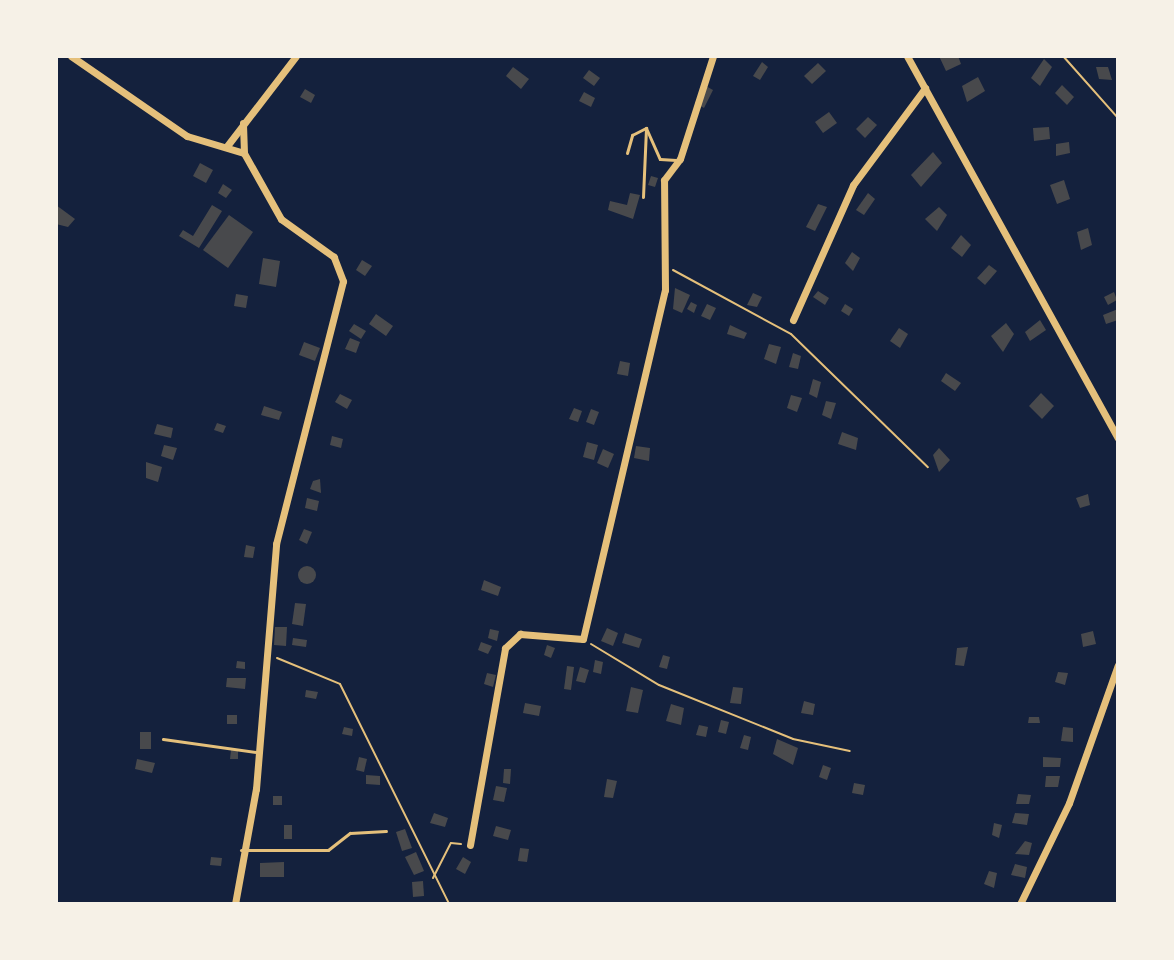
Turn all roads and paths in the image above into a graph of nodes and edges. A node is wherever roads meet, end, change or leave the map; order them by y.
1 (71, 56) edge
2 (296, 56) edge
3 (713, 56) edge
4 (907, 56) edge
5 (1063, 56) edge
6 (925, 88) junction
7 (1118, 118) edge
8 (243, 123) junction
9 (646, 128) junction
10 (227, 146) junction
11 (244, 153) junction
12 (627, 153) dead end
13 (680, 159) junction
14 (643, 197) dead end
15 (669, 267) junction
16 (793, 320) dead end
17 (322, 335) dead end
18 (332, 337) junction
19 (1118, 438) edge
20 (928, 467) dead end
21 (583, 639) junction
22 (267, 657) junction
23 (1118, 665) edge
24 (163, 739) dead end
25 (850, 751) dead end
26 (260, 754) junction
27 (386, 831) dead end
28 (470, 845) joint
29 (241, 850) junction
30 (433, 878) junction
31 (235, 904) edge
32 (449, 904) edge
33 (1020, 904) edge

1 - 10 street
2 - 8 street
3 - 13 street
4 - 6 street
5 - 7 path
6 - 16 street
6 - 19 street
8 - 10 street
8 - 11 street
9 - 12 lane
9 - 13 lane
9 - 14 lane
10 - 11 street
11 - 18 street
13 - 15 street
15 - 20 path
15 - 21 street
17 - 18 lane
18 - 22 street
21 - 25 path
21 - 28 street
22 - 26 street
22 - 30 path
23 - 33 street
24 - 26 lane
26 - 29 street
27 - 29 lane
28 - 30 path
29 - 31 street
30 - 32 path

